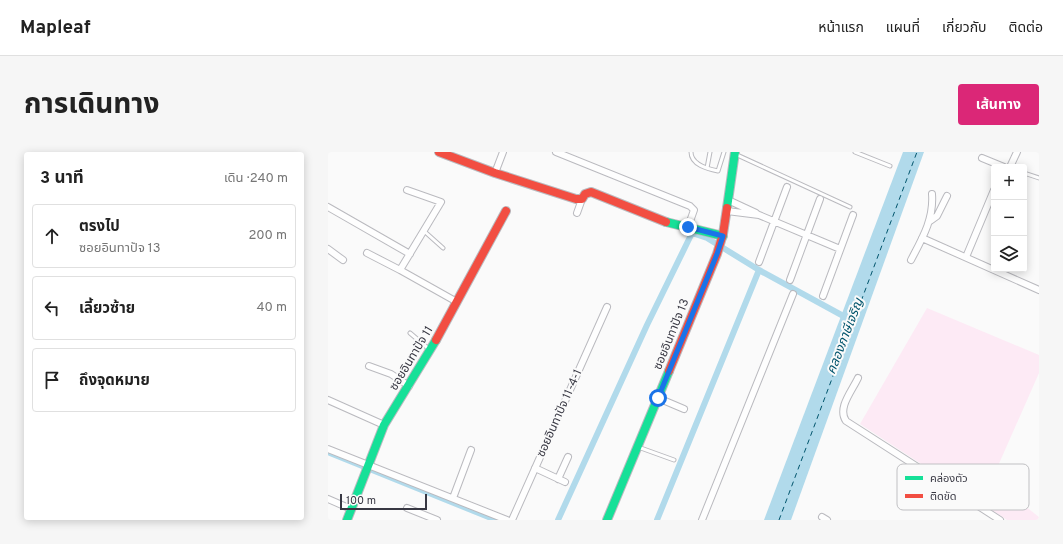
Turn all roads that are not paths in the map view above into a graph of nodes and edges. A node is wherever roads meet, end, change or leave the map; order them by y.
1 (439, 152) edge
2 (503, 152) edge
3 (556, 152) edge
4 (691, 152) edge
5 (710, 152) edge
6 (724, 152) edge
7 (855, 152) edge
8 (1017, 152) edge
9 (735, 153) edge
10 (982, 158) dead end
11 (997, 164) edge
12 (1011, 164) edge
13 (890, 166) dead end
14 (707, 168) junction
15 (495, 173) junction
16 (1027, 174) edge
17 (1039, 178) edge
18 (787, 187) dead end
19 (407, 190) dead end
20 (932, 194) dead end
21 (947, 196) dead end
22 (991, 197) edge
23 (582, 199) junction
24 (728, 200) junction
25 (820, 200) dead end
26 (328, 207) edge
27 (850, 207) dead end
28 (506, 211) dead end
29 (727, 211) junction
30 (577, 213) dead end
31 (759, 215) junction
32 (853, 215) dead end
33 (774, 221) junction
34 (930, 221) junction
35 (688, 227) junction
36 (424, 232) junction
37 (807, 235) junction
38 (922, 238) junction
39 (721, 242) junction
40 (443, 248) dead end
41 (328, 249) edge
42 (840, 250) junction
43 (367, 253) dead end
44 (410, 254) junction
45 (966, 257) junction
46 (343, 260) dead end
47 (911, 260) dead end
48 (759, 262) dead end
49 (400, 270) junction
50 (790, 280) dead end
51 (1039, 290) edge
52 (793, 294) dead end
53 (823, 296) dead end
54 (457, 302) junction
55 (606, 307) dead end
56 (410, 333) dead end
57 (430, 351) junction
58 (369, 366) dead end
59 (858, 378) dead end
60 (409, 386) junction
61 (658, 398) junction
62 (328, 400) edge
63 (684, 409) dead end
64 (384, 425) junction
65 (638, 447) junction
66 (328, 448) edge
67 (471, 450) dead end
68 (568, 457) dead end
69 (674, 460) dead end
70 (913, 464) edge
71 (368, 466) junction
72 (535, 468) junction
73 (558, 479) junction
74 (565, 482) dead end
75 (453, 498) junction
76 (328, 499) edge
77 (407, 508) dead end
78 (351, 509) junction
79 (984, 510) edge
80 (346, 520) edge
81 (437, 520) edge
82 (507, 520) edge
83 (512, 520) edge
84 (608, 520) edge
85 (702, 520) edge
86 (1000, 520) edge

1 - 15 street
2 - 15 street
3 - 35 street
4 - 14 lane
5 - 14 lane
6 - 14 lane
7 - 13 lane
8 - 12 street
9 - 24 street, ซอยอินทาปัจ 13
9 - 27 lane
10 - 11 street
15 - 23 street
16 - 17 lane
18 - 33 street
19 - 36 street
20 - 34 street
21 - 34 street
22 - 45 street
23 - 30 street
23 - 35 street
24 - 29 street, ซอยอินทาปัจ 13
24 - 31 street
25 - 37 street
26 - 44 street
28 - 54 street, ซอยอินทาปัจ 11
29 - 31 street
29 - 39 street, ซอยอินทาปัจ 13
31 - 33 street
32 - 42 street
33 - 37 street
33 - 48 street
34 - 38 street
35 - 39 street
36 - 40 lane
36 - 44 street
37 - 42 street
37 - 50 street
38 - 45 street
38 - 47 street
39 - 61 street, ซอยอินทาปัจ 13
41 - 46 street
42 - 53 street
43 - 49 street
44 - 49 street
45 - 51 street
49 - 54 street
52 - 85 street
54 - 57 street, ซอยอินทาปัจ 11
55 - 72 street, ซอยอินทาปัจ 11-4-1
56 - 57 lane
57 - 60 street, ซอยอินทาปัจ 11
58 - 60 street
59 - 70 street
60 - 64 street, ซอยอินทาปัจ 11
61 - 63 street
61 - 65 street, ซอยอินทาปัจ 13
62 - 64 street
64 - 71 street, ซอยอินทาปัจ 11
65 - 69 lane
65 - 84 street, ซอยอินทาปัจ 13
66 - 71 street
67 - 75 street
68 - 73 street
71 - 75 street
71 - 78 street, ซอยอินทาปัจ 11
72 - 73 street
72 - 83 street, ซอยอินทาปัจ 11-4-1
73 - 74 street
75 - 82 street
76 - 78 street
77 - 81 street
78 - 80 street, ซอยอินทาปัจ 11
79 - 86 street

